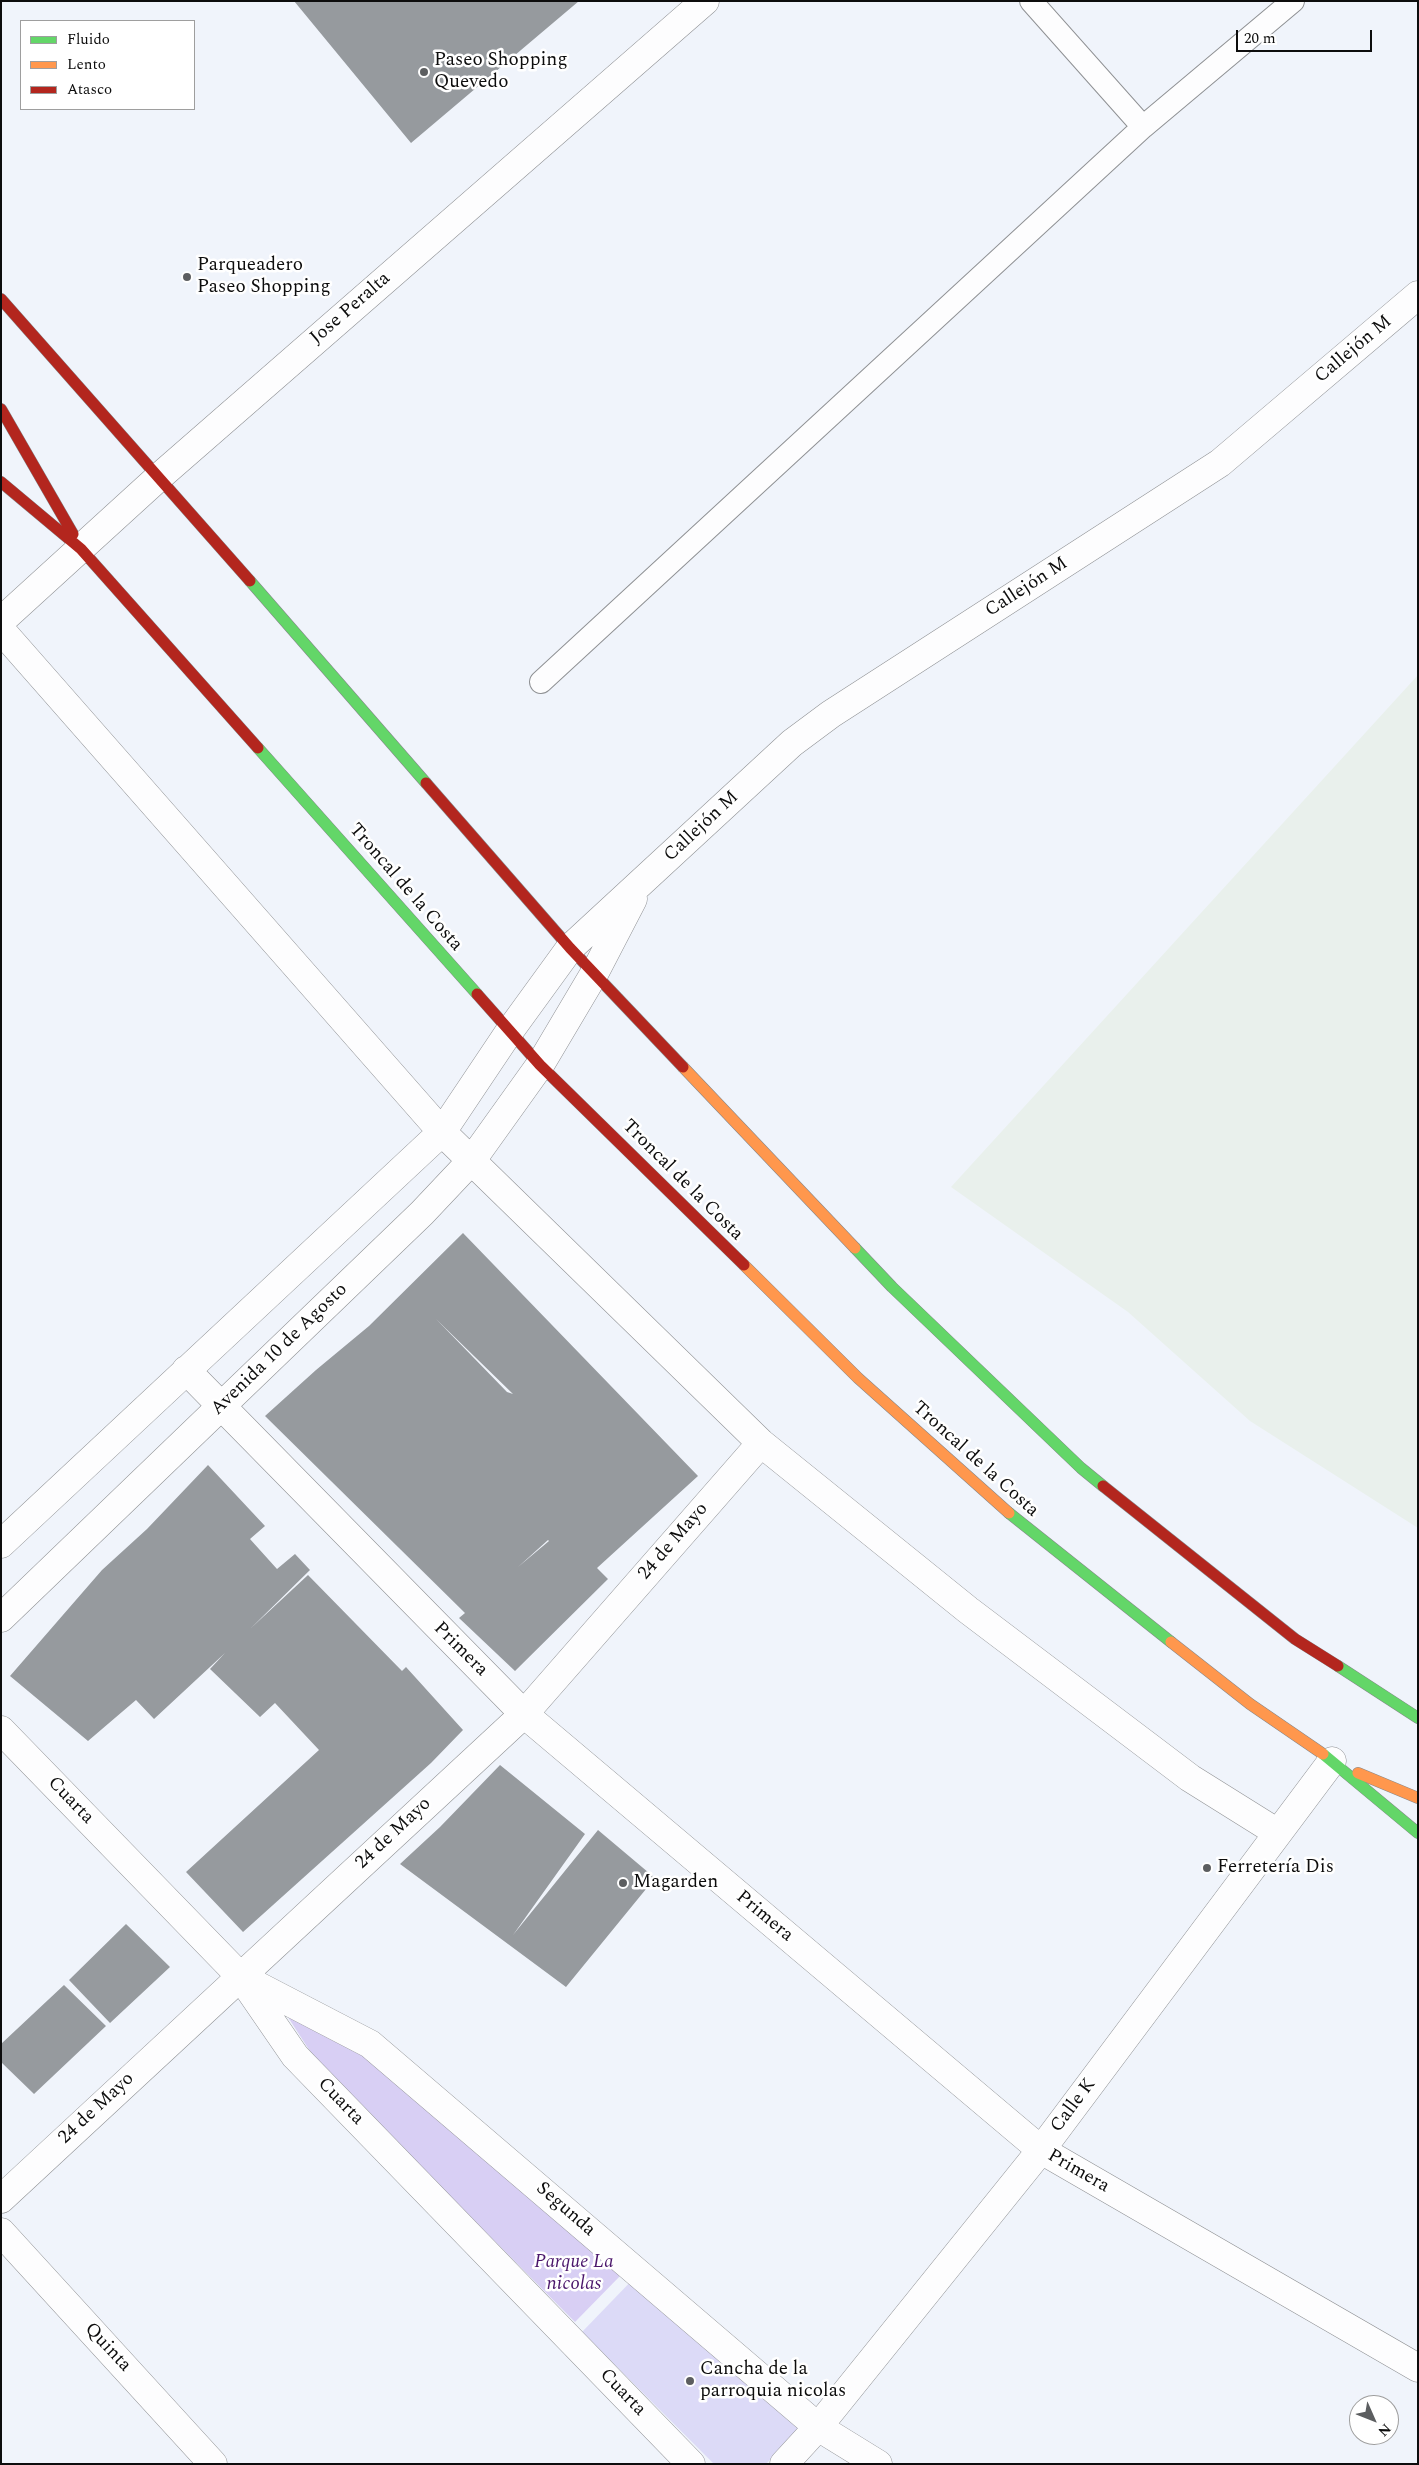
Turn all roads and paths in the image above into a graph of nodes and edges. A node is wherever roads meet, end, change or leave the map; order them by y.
1 (705, 1) edge
2 (1031, 1) edge
3 (1293, 1) edge
4 (1143, 128) junction
5 (1418, 295) edge
6 (1, 299) edge
7 (1, 409) edge
8 (159, 477) junction
9 (1, 482) edge
10 (81, 549) junction
11 (1, 621) edge
12 (1, 630) edge
13 (541, 682) dead end
14 (640, 884) junction
15 (570, 948) junction
16 (594, 974) junction
17 (509, 1032) junction
18 (540, 1065) junction
19 (442, 1132) junction
20 (472, 1160) junction
21 (186, 1370) junction
22 (221, 1406) junction
23 (761, 1443) junction
24 (1, 1544) edge
25 (1, 1618) edge
26 (524, 1714) junction
27 (1418, 1718) edge
28 (1, 1730) edge
29 (1332, 1761) junction
30 (1418, 1798) edge
31 (1278, 1833) junction
32 (1418, 1833) edge
33 (240, 1976) junction
34 (1040, 2150) junction
35 (1, 2200) edge
36 (1, 2232) edge
37 (1418, 2368) edge
38 (818, 2427) junction
39 (213, 2464) edge
40 (691, 2464) edge
41 (784, 2464) edge
42 (878, 2464) edge

1 - 8 street, Jose Peralta
2 - 4 lane
3 - 4 lane
4 - 13 lane
5 - 14 street, Callejón M
6 - 8 main road
7 - 10 main road, Troncal de la Costa
8 - 10 street, Jose Peralta
8 - 15 main road
9 - 10 main road, Troncal de la Costa
10 - 11 street, Jose Peralta
10 - 17 main road, Troncal de la Costa
12 - 19 street
14 - 15 street, Callejón M
14 - 16 street, Callejón M
15 - 16 main road
15 - 17 street, Callejón M
16 - 18 street, Callejón M
16 - 27 main road
17 - 18 main road, Troncal de la Costa
17 - 19 street
18 - 20 street, Avenida 10 de Agosto
18 - 29 main road, Troncal de la Costa
19 - 20 street
19 - 21 street
20 - 22 street, Avenida 10 de Agosto
20 - 23 street
21 - 22 street, Primera
21 - 24 street
22 - 25 street, Avenida 10 de Agosto
22 - 26 street, Primera
23 - 26 street, 24 de Mayo
23 - 31 street
26 - 33 street, 24 de Mayo
26 - 34 street, Primera
28 - 33 street, Cuarta
29 - 30 main road, Troncal de la Costa
29 - 31 street, Calle K
29 - 32 main road, Troncal de la Costa
31 - 34 street, Calle K
33 - 35 street, 24 de Mayo
33 - 38 street, Segunda
33 - 40 street, Cuarta
34 - 37 street, Primera
34 - 38 street, Calle K
36 - 39 street, Quinta
38 - 41 street, Calle K
38 - 42 street, Segunda

